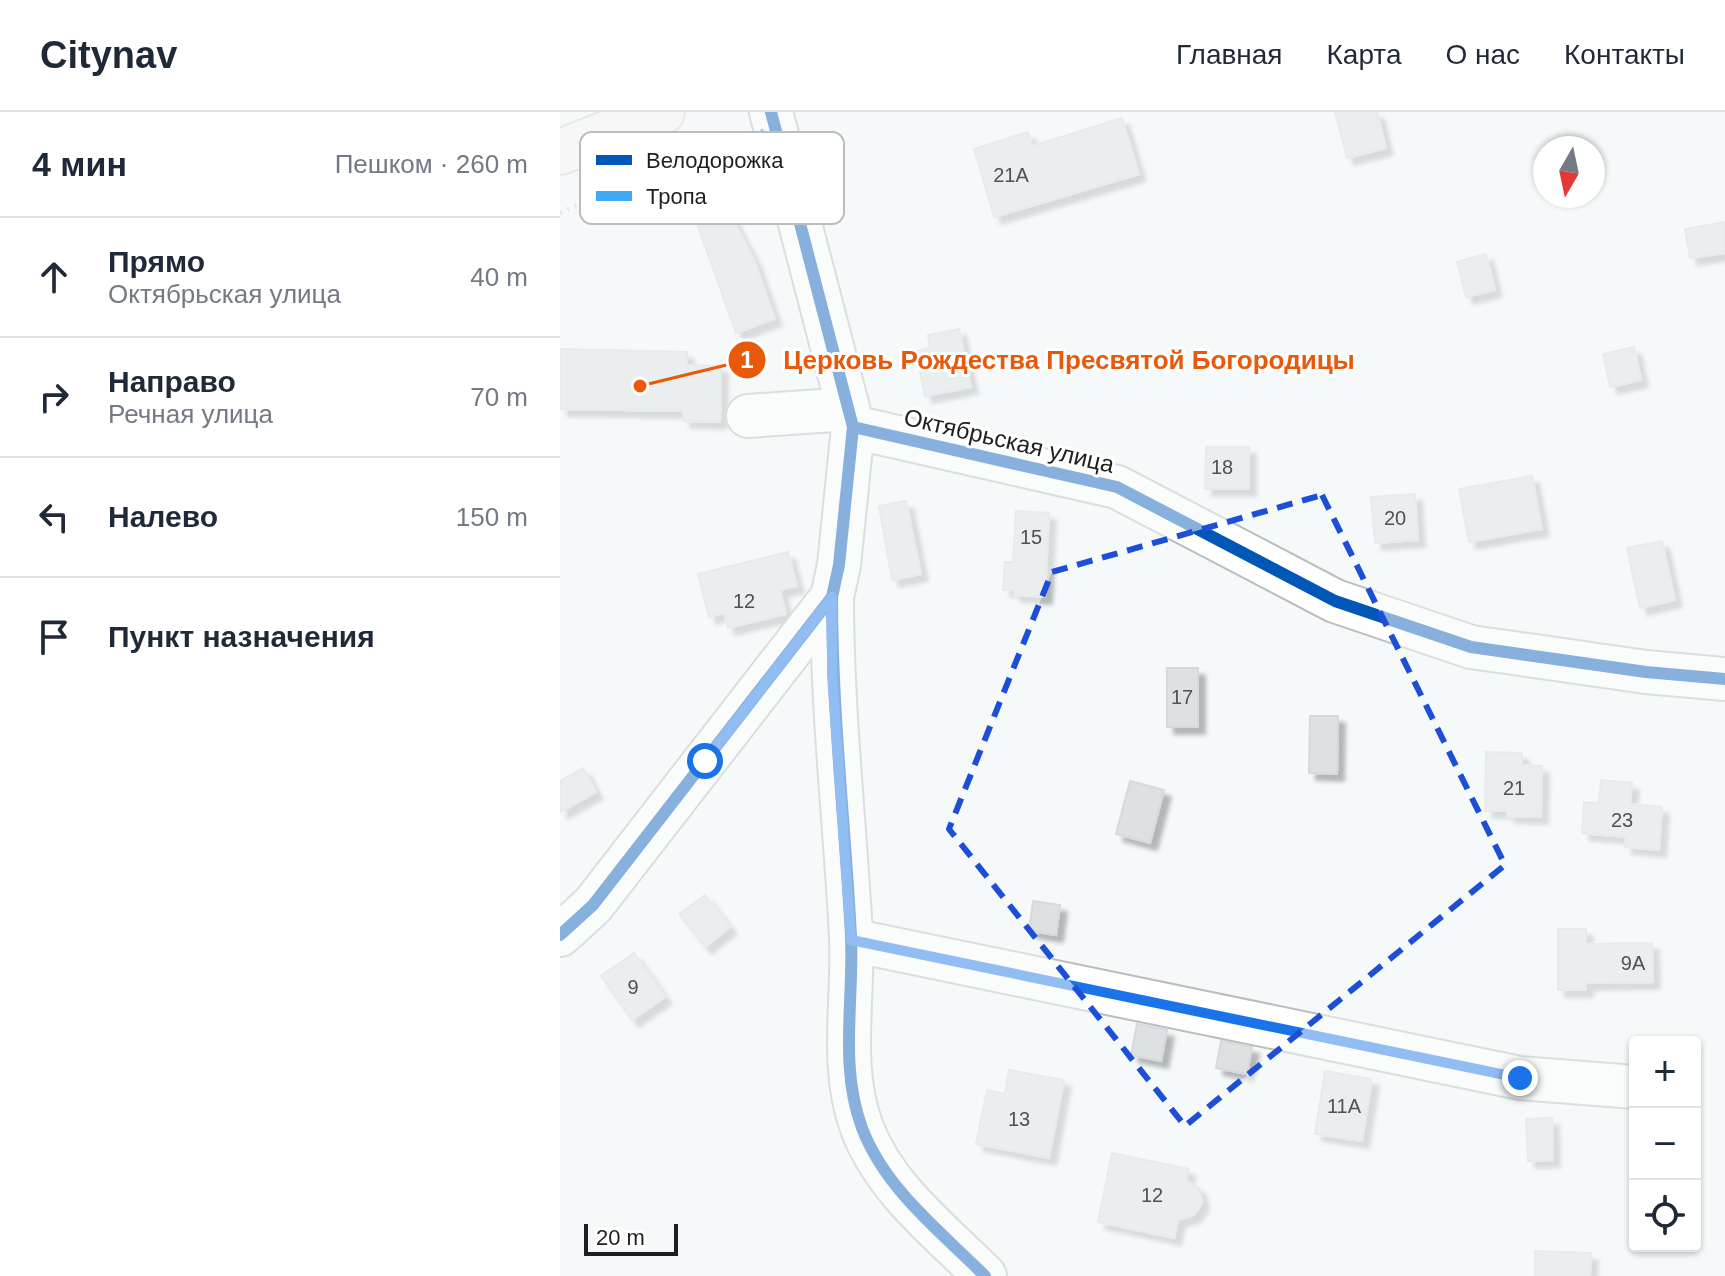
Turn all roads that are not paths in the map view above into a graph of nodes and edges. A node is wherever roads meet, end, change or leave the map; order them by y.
1 (662, 112) edge
2 (771, 112) edge
3 (604, 132) edge
4 (776, 132) edge
5 (800, 224) edge
6 (748, 416) dead end
7 (851, 418) junction
8 (832, 597) junction
9 (1725, 679) edge
10 (560, 935) edge
11 (851, 940) junction
12 (1629, 1087) edge
13 (985, 1276) edge

1 - 3 main road
2 - 4 street
5 - 7 street
6 - 7 street, Октябрьская улица
7 - 8 street
7 - 9 street, Октябрьская улица
8 - 10 street
8 - 11 street
11 - 12 street
11 - 13 street

